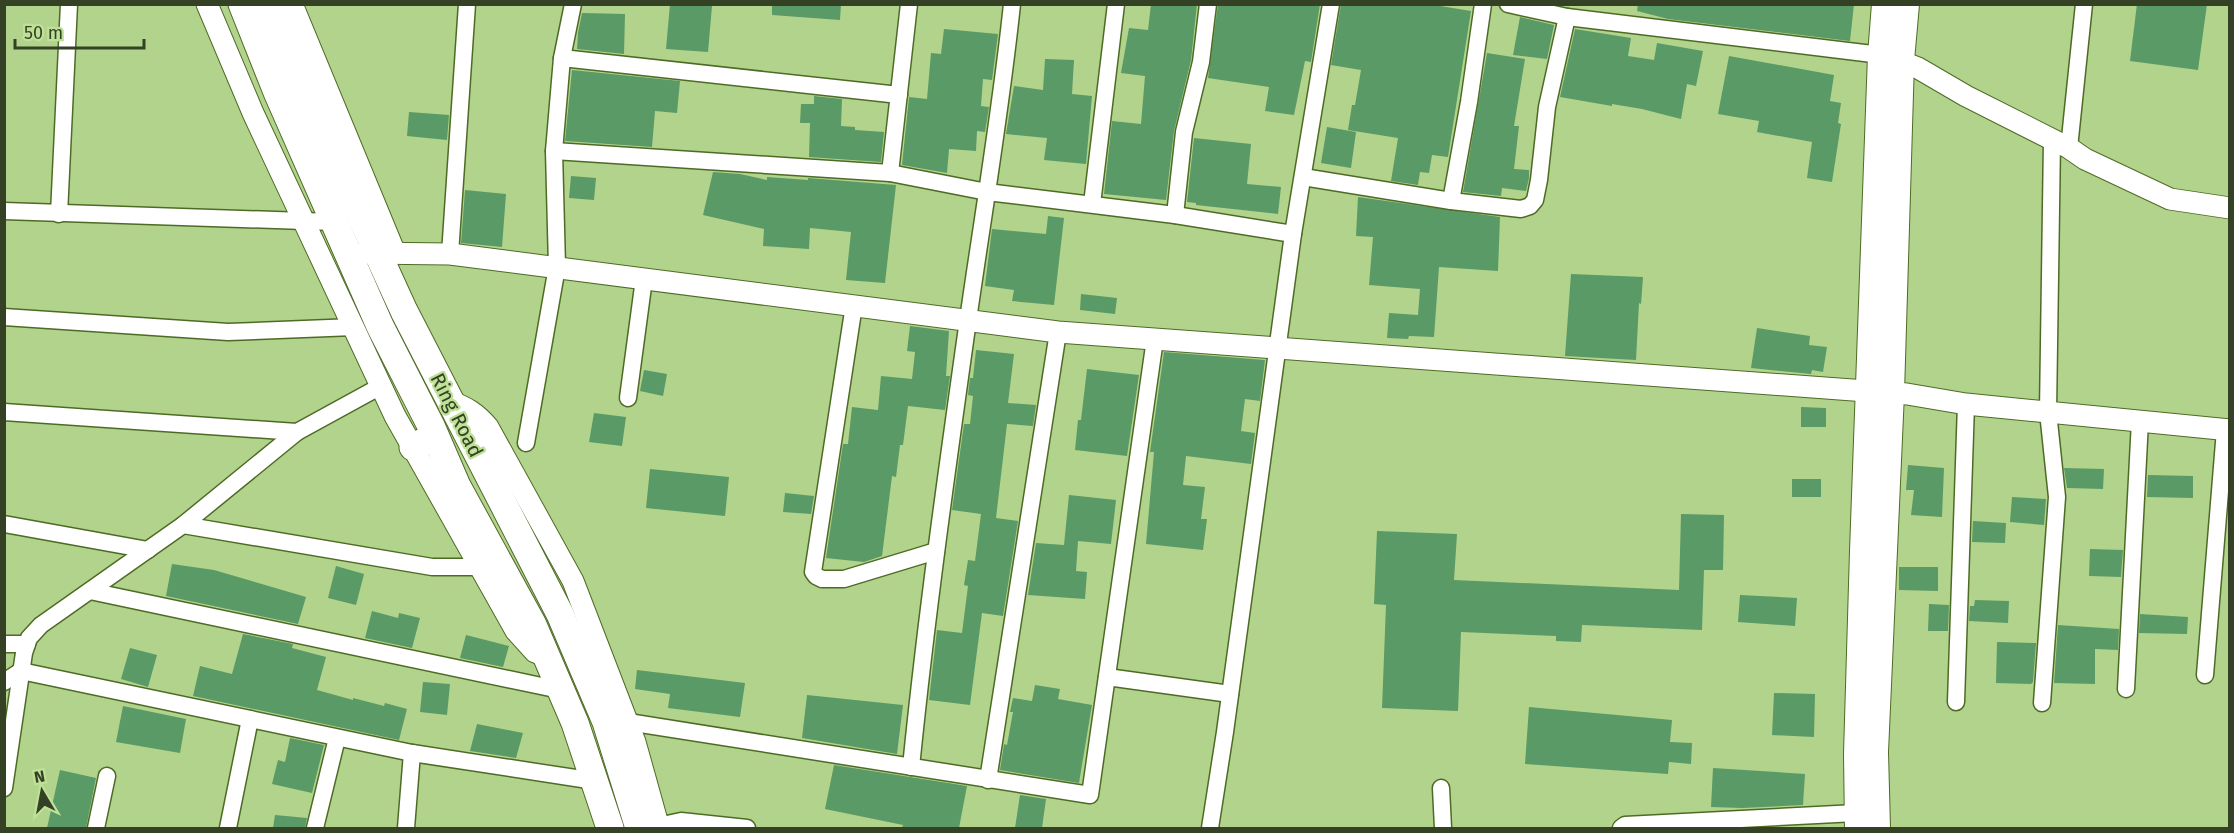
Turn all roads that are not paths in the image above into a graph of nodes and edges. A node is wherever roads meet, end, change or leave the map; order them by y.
1 (69, 4) edge
2 (207, 4) edge
3 (242, 4) edge
4 (267, 4) edge
5 (292, 4) edge
6 (467, 4) edge
7 (573, 4) edge
8 (909, 4) edge
9 (1012, 4) edge
10 (1116, 4) edge
11 (1208, 4) edge
12 (1330, 4) edge
13 (1483, 4) edge
14 (1508, 4) edge
15 (1885, 4) edge
16 (1906, 4) edge
17 (2084, 4) edge
18 (1559, 12) edge
19 (1891, 57) junction
20 (562, 58) junction
21 (310, 75) junction
22 (899, 95) junction
23 (2061, 144) junction
24 (554, 151) junction
25 (890, 173) junction
26 (1303, 177) junction
27 (987, 192) junction
28 (1450, 201) junction
29 (1092, 204) junction
30 (2229, 208) edge
31 (4, 211) edge
32 (59, 213) junction
33 (1175, 215) junction
34 (304, 220) junction
35 (333, 222) junction
36 (1293, 234) junction
37 (348, 253) junction
38 (387, 253) junction
39 (450, 254) junction
40 (556, 267) junction
41 (644, 279) junction
42 (854, 305) junction
43 (4, 317) edge
44 (968, 320) junction
45 (354, 327) junction
46 (1058, 332) junction
47 (1155, 339) junction
48 (1277, 348) junction
49 (381, 386) junction
50 (1880, 392) junction
51 (628, 398) dead end
52 (450, 401) junction
53 (1966, 404) junction
54 (4, 412) edge
55 (2048, 412) junction
56 (2140, 421) junction
57 (2227, 430) edge
58 (297, 432) junction
59 (424, 442) junction
60 (526, 443) dead end
61 (4, 524) edge
62 (183, 525) junction
63 (148, 550) junction
64 (936, 551) junction
65 (480, 567) junction
66 (90, 591) junction
67 (4, 644) edge
68 (27, 644) junction
69 (546, 656) junction
70 (21, 672) junction
71 (2205, 675) dead end
72 (1107, 676) junction
73 (4, 682) edge
74 (2126, 689) dead end
75 (560, 690) junction
76 (1230, 694) junction
77 (1956, 702) dead end
78 (2042, 703) dead end
79 (250, 719) junction
80 (628, 722) junction
81 (337, 738) junction
82 (412, 753) junction
83 (911, 767) junction
84 (107, 776) dead end
85 (988, 780) junction
86 (595, 781) junction
87 (4, 788) edge
88 (1441, 788) dead end
89 (1857, 821) edge
90 (96, 828) edge
91 (228, 828) edge
92 (315, 828) edge
93 (406, 828) edge
94 (610, 828) edge
95 (652, 828) edge
96 (747, 828) edge
97 (1210, 828) edge
98 (1443, 828) edge
99 (1621, 828) edge
100 (1877, 828) edge

1 - 32 street
2 - 34 street
3 - 35 highway, Ring Road
4 - 21 highway, Ring Road
5 - 21 street
6 - 39 street
7 - 20 street
8 - 22 street
9 - 27 street
10 - 29 street
11 - 33 street
12 - 26 street
13 - 28 street
14 - 18 street
15 - 19 main road
16 - 19 main road
17 - 23 street
18 - 19 street
18 - 28 street
19 - 23 street
19 - 50 main road
20 - 22 street
20 - 24 street
21 - 38 highway, Ring Road
22 - 25 street
23 - 30 street
23 - 55 street
24 - 25 street
24 - 40 street
25 - 27 street
26 - 28 street
26 - 36 street
27 - 29 street
27 - 44 street
29 - 33 street
31 - 32 street
32 - 34 street
33 - 36 street
34 - 35 street
34 - 45 street
35 - 37 highway, Ring Road
36 - 48 street
37 - 38 street
37 - 59 highway, Ring Road
38 - 39 street
38 - 52 highway, Ring Road
39 - 40 street
40 - 41 street
40 - 60 street
41 - 42 street
41 - 51 street
42 - 44 street
42 - 64 street
43 - 45 street
44 - 46 street
44 - 64 street
45 - 49 street
46 - 47 street
46 - 85 street
47 - 48 street
47 - 72 street
48 - 50 street
48 - 76 street
49 - 58 street
49 - 59 street
50 - 53 street
50 - 89 main road
50 - 100 main road
52 - 80 street
52 - 95 highway, Ring Road
53 - 55 street
53 - 77 street
54 - 58 street
55 - 56 street
55 - 78 street
56 - 57 street
56 - 74 street
57 - 71 street
58 - 62 street
59 - 65 street
59 - 69 highway, Ring Road
61 - 63 street
62 - 63 street
62 - 65 street
63 - 66 street
64 - 83 street
65 - 69 street
66 - 68 street
66 - 75 street
67 - 68 street
68 - 70 street
69 - 75 highway, Ring Road
70 - 73 street
70 - 79 street
70 - 87 street
72 - 76 street
72 - 85 street
75 - 86 highway, Ring Road
76 - 97 street
79 - 81 street
79 - 91 street
80 - 83 street
80 - 95 street
81 - 82 street
81 - 92 street
82 - 86 street
82 - 93 street
83 - 85 street
84 - 90 street
86 - 94 highway, Ring Road
88 - 98 street
89 - 99 street
95 - 96 street

